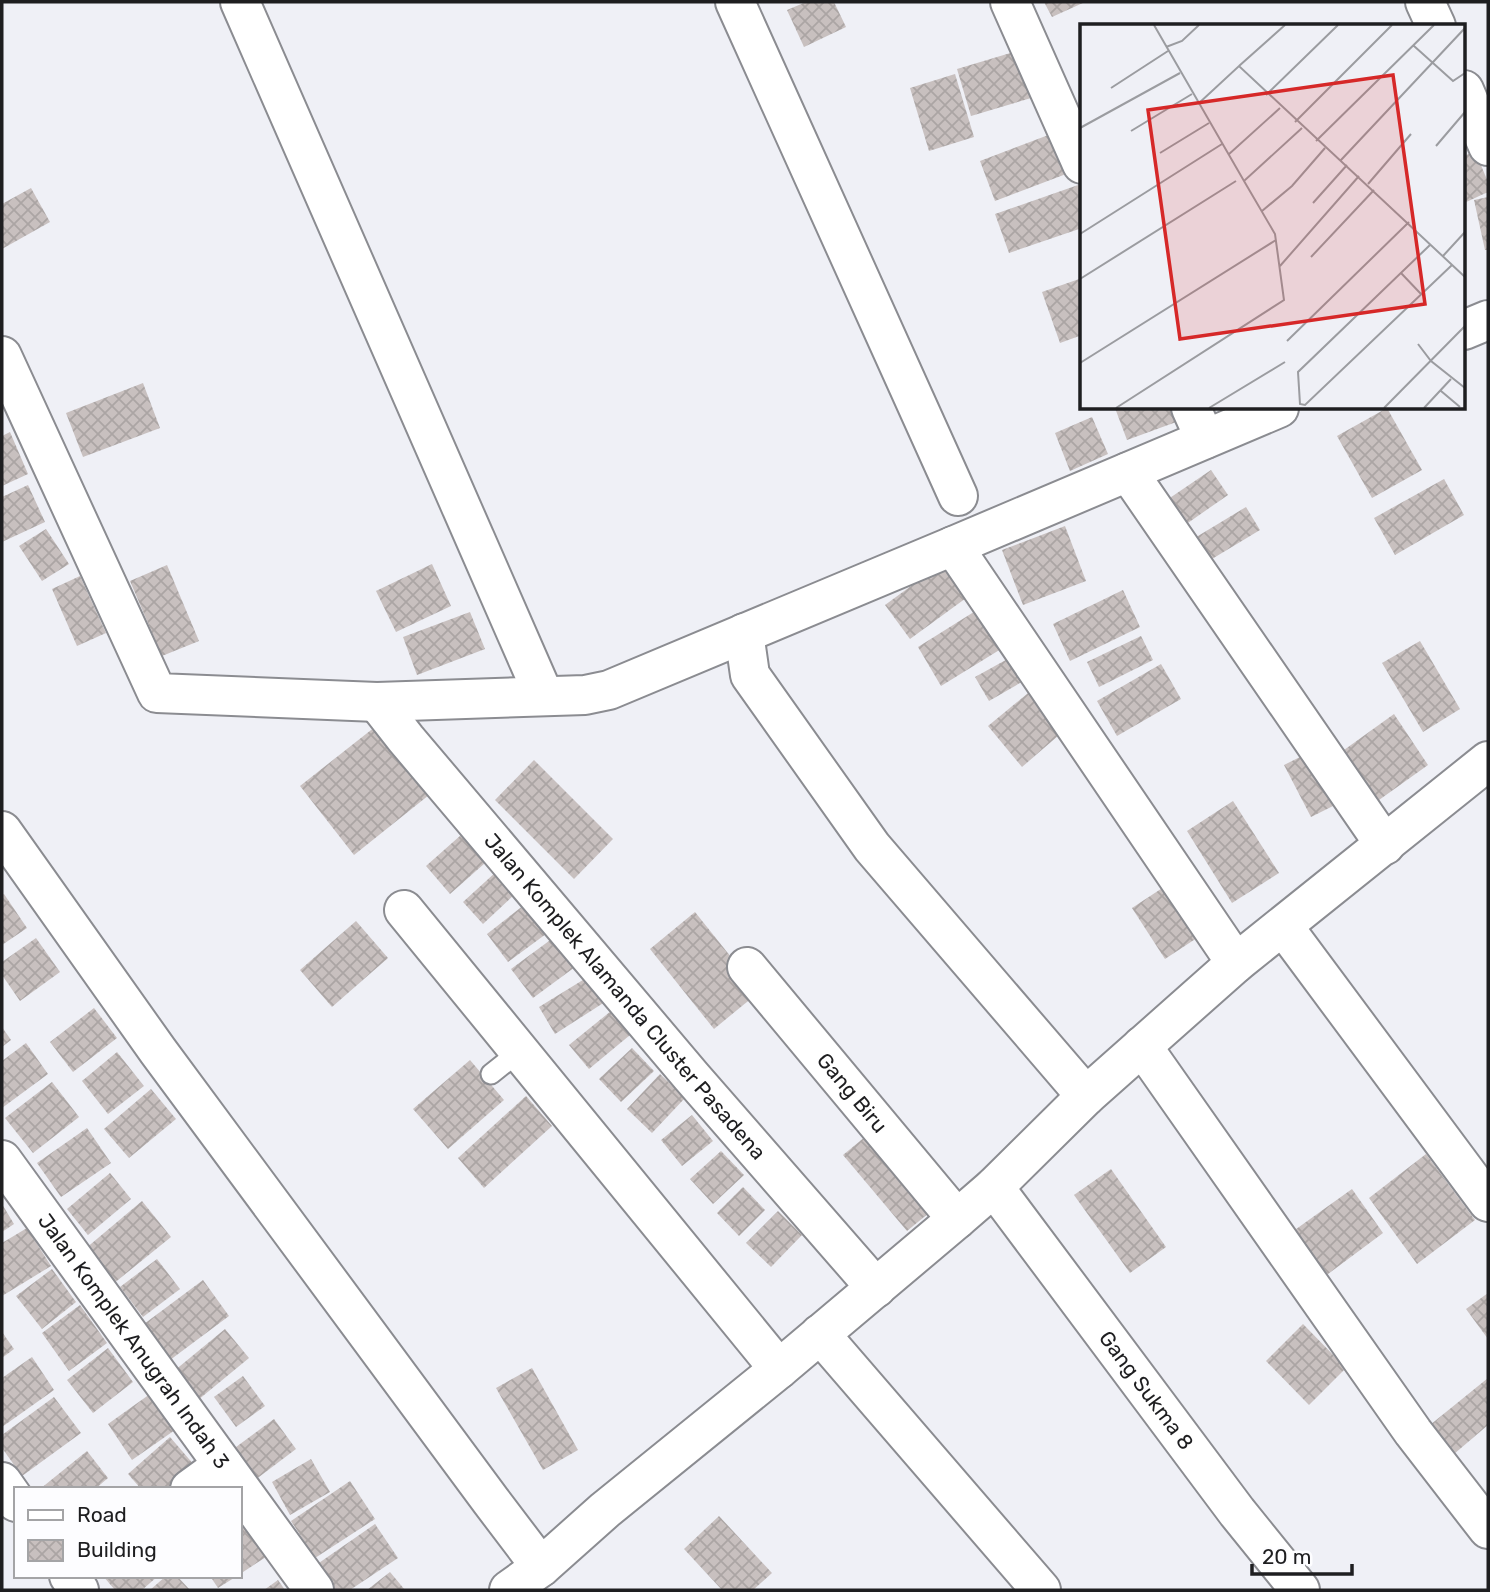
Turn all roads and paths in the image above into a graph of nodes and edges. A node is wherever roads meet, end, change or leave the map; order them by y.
1 (240, 2) edge
2 (735, 2) edge
3 (1010, 2) edge
4 (1425, 2) edge
5 (1435, 24) edge
6 (1466, 95) edge
7 (1488, 146) edge
8 (1080, 160) edge
9 (2, 356) edge
10 (1268, 410) edge
11 (1198, 423) edge
12 (1128, 472) junction
13 (958, 496) dead end
14 (953, 546) junction
15 (744, 634) junction
16 (544, 696) junction
17 (377, 702) junction
18 (1486, 767) edge
19 (2, 831) edge
20 (1385, 845) junction
21 (404, 910) dead end
22 (1283, 926) junction
23 (1236, 963) junction
24 (747, 967) dead end
25 (1142, 1046) junction
26 (1086, 1096) junction
27 (2, 1160) edge
28 (994, 1187) junction
29 (1488, 1202) edge
30 (957, 1219) junction
31 (876, 1288) junction
32 (820, 1334) junction
33 (779, 1368) junction
34 (223, 1465) junction
35 (2, 1482) edge
36 (193, 1487) edge
37 (239, 1487) edge
38 (242, 1491) edge
39 (14, 1499) edge
40 (1488, 1529) edge
41 (541, 1567) junction
42 (314, 1590) edge
43 (509, 1590) edge
44 (1041, 1590) edge
45 (1300, 1590) edge

1 - 16 street
2 - 13 street
3 - 8 street
4 - 5 street
6 - 7 street
9 - 17 street
10 - 11 street
11 - 12 street
12 - 14 street
12 - 20 street
14 - 15 street
14 - 23 street
15 - 16 street
15 - 26 street
16 - 17 street
17 - 31 street, Jalan Komplek Alamanda Cluster Pasadena
18 - 20 street
19 - 41 street
20 - 22 street
21 - 33 street
22 - 23 street
22 - 29 street
23 - 25 street
24 - 30 street, Gang Biru
25 - 26 street
25 - 40 street
26 - 28 street
27 - 34 street, Jalan Komplek Anugrah Indah 3
28 - 30 street
28 - 45 street, Gang Sukma 8
30 - 31 street
31 - 32 street
32 - 33 street
32 - 44 street
33 - 41 street
34 - 36 street
34 - 37 street, Jalan Komplek Anugrah Indah 3
35 - 39 street
38 - 42 street, Jalan Komplek Anugrah Indah 3
41 - 43 street

